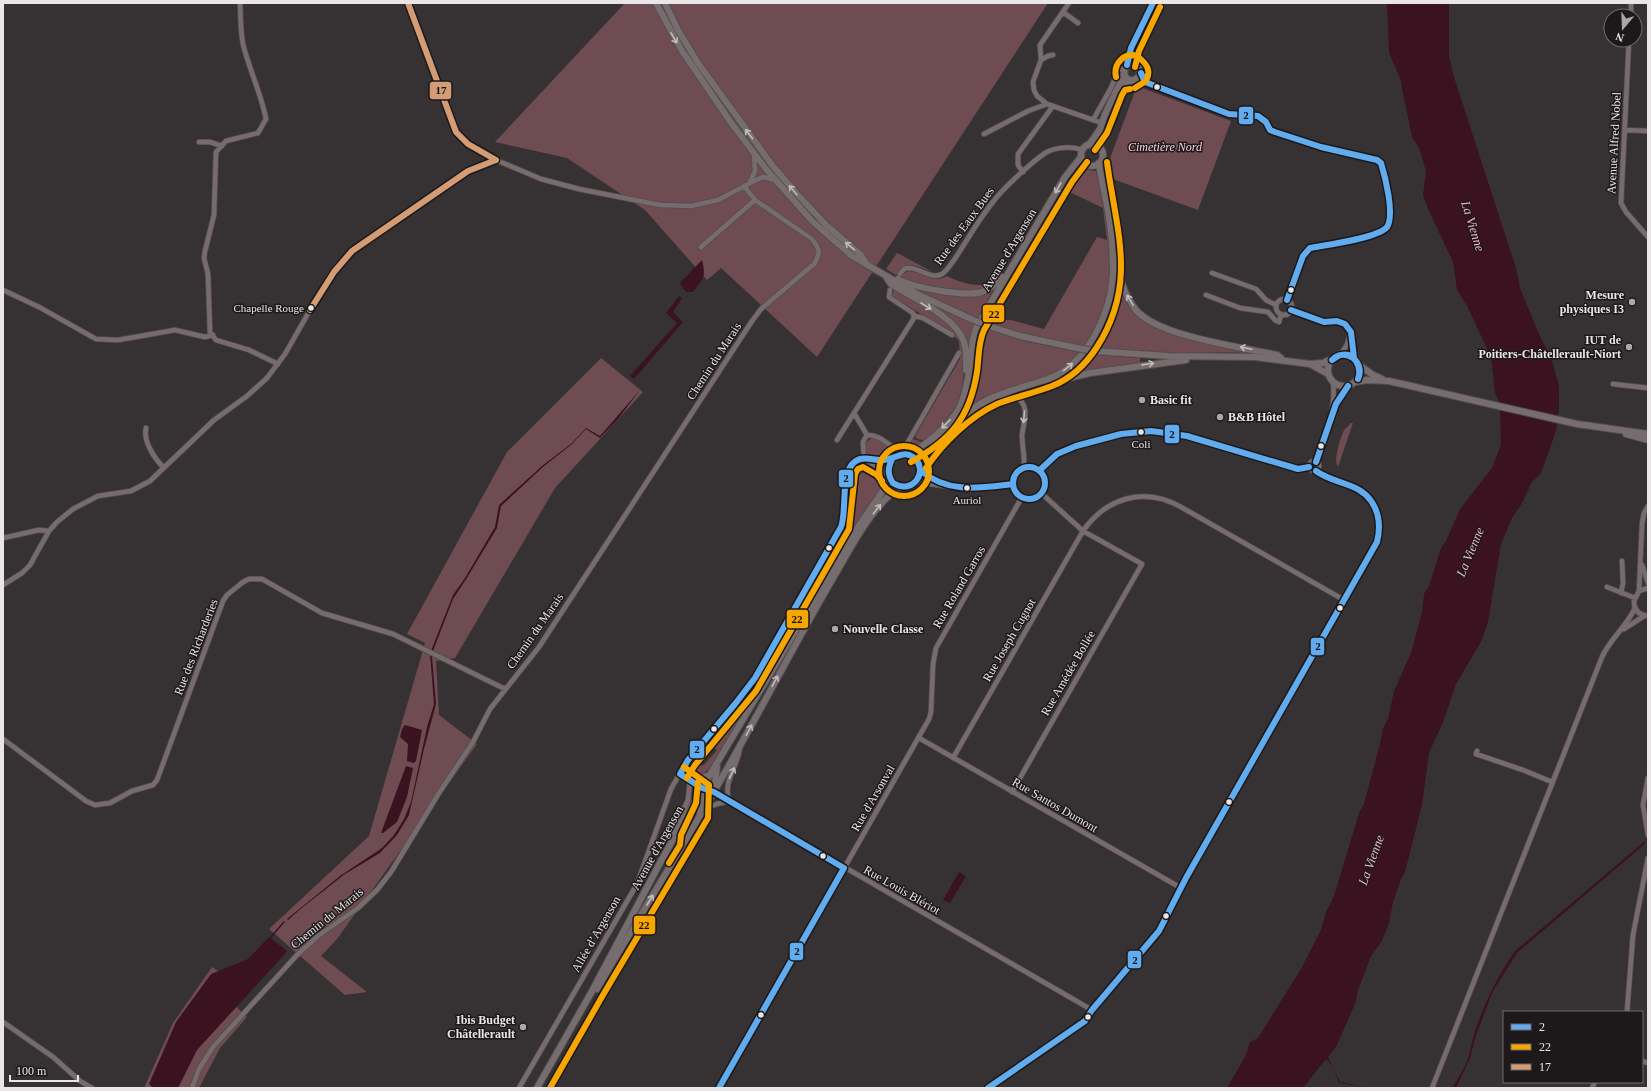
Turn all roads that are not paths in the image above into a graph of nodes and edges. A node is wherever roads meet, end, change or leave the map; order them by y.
1 (240, 3) edge
2 (408, 3) edge
3 (656, 3) edge
4 (665, 3) edge
5 (1068, 3) edge
6 (1153, 3) edge
7 (1157, 3) edge
8 (1063, 12) junction
9 (1078, 23) dead end
10 (1629, 48) edge
11 (1053, 55) dead end
12 (1041, 60) junction
13 (1135, 64) junction
14 (1128, 65) junction
15 (1120, 67) dead end
16 (1141, 73) junction
17 (1124, 74) junction
18 (1133, 80) junction
19 (1145, 82) junction
20 (1121, 83) junction
21 (1047, 104) junction
22 (1052, 106) junction
23 (1093, 120) junction
24 (1102, 125) junction
25 (1624, 130) junction
26 (1648, 131) edge
27 (984, 134) dead end
28 (199, 142) dead end
29 (1089, 145) junction
30 (222, 146) junction
31 (1082, 150) junction
32 (1101, 150) junction
33 (754, 153) junction
34 (1081, 157) junction
35 (496, 160) junction
36 (1100, 163) junction
37 (1023, 172) junction
38 (775, 180) junction
39 (750, 182) junction
40 (744, 186) junction
41 (755, 200) junction
42 (1648, 237) edge
43 (1112, 239) junction
44 (701, 247) dead end
45 (1015, 260) junction
46 (866, 263) junction
47 (1212, 273) dead end
48 (883, 274) junction
49 (900, 274) dead end
50 (3, 290) edge
51 (890, 290) dead end
52 (1206, 295) dead end
53 (1286, 300) junction
54 (1276, 305) junction
55 (1291, 310) junction
56 (1281, 315) junction
57 (915, 316) junction
58 (1351, 332) junction
59 (952, 335) dead end
60 (213, 336) junction
61 (959, 352) dead end
62 (1340, 355) junction
63 (1214, 356) junction
64 (1334, 358) junction
65 (1354, 358) junction
66 (1283, 360) junction
67 (278, 364) junction
68 (1310, 364) junction
69 (1359, 365) junction
70 (1328, 374) junction
71 (967, 377) junction
72 (1389, 381) junction
73 (1355, 382) junction
74 (1333, 383) junction
75 (1613, 384) dead end
76 (1348, 386) junction
77 (1648, 388) edge
78 (1007, 392) junction
79 (1332, 412) junction
80 (854, 413) junction
81 (963, 417) junction
82 (146, 428) dead end
83 (1609, 430) junction
84 (1648, 434) edge
85 (867, 435) junction
86 (837, 440) dead end
87 (1648, 440) edge
88 (907, 455) junction
89 (864, 458) junction
90 (892, 459) junction
91 (1316, 462) junction
92 (919, 464) junction
93 (1024, 467) junction
94 (1309, 467) junction
95 (164, 468) junction
96 (1040, 470) junction
97 (920, 471) junction
98 (1316, 471) junction
99 (888, 476) junction
100 (916, 482) junction
101 (937, 484) junction
102 (1012, 484) junction
103 (901, 487) junction
104 (1041, 493) junction
105 (1022, 497) junction
106 (1648, 506) edge
107 (1083, 531) junction
108 (49, 532) junction
109 (3, 538) edge
110 (1622, 561) dead end
111 (1641, 562) junction
112 (1648, 583) edge
113 (3, 584) edge
114 (1607, 587) dead end
115 (1648, 588) edge
116 (1639, 592) junction
117 (1621, 593) junction
118 (1634, 598) junction
119 (1344, 600) junction
120 (1635, 608) junction
121 (1646, 616) edge
122 (1618, 634) junction
123 (505, 689) junction
124 (918, 738) junction
125 (3, 739) edge
126 (741, 745) junction
127 (1477, 751) dead end
128 (953, 758) junction
129 (716, 764) junction
130 (680, 774) junction
131 (711, 774) junction
132 (1648, 778) edge
133 (690, 781) junction
134 (1552, 782) junction
135 (702, 788) junction
136 (714, 792) junction
137 (1012, 792) junction
138 (729, 801) junction
139 (704, 809) junction
140 (701, 815) junction
141 (1648, 836) edge
142 (672, 841) junction
143 (1648, 858) edge
144 (844, 868) junction
145 (1181, 888) junction
146 (1092, 1010) junction
147 (1627, 1011) edge
148 (3, 1022) edge
149 (92, 1088) edge
150 (192, 1088) edge
151 (519, 1088) edge
152 (537, 1088) edge
153 (541, 1088) edge
154 (719, 1088) edge
155 (988, 1088) edge
156 (1432, 1088) edge

1 - 30 street
2 - 35 street
3 -> 33 main road
46 -> 4 main road
5 - 8 street
6 - 14 main road
7 - 13 main road
8 - 9 street
8 - 12 street
10 - 25 street, Avenue Alfred Nobel
11 - 12 street
12 - 21 street
13 - 14 main road
13 - 16 main road
14 - 17 main road
15 - 23 street
16 - 18 main road
16 - 19 street
17 - 18 main road
17 - 20 main road
18 - 19 street
18 - 20 main road
19 - 53 street
20 - 24 main road
21 - 22 street
21 - 27 street
22 - 23 street
22 - 37 street
23 - 24 street
24 - 29 main road
24 - 32 main road
25 - 26 street
25 - 42 street, Avenue Alfred Nobel
28 - 30 street
29 - 31 main road
29 - 32 main road
30 - 60 street
31 - 34 main road
31 - 37 street, Rue des Eaux Bues
32 - 36 main road
33 - 38 main road
33 - 39 street
34 - 36 main road
34 -> 45 main road, Avenue d'Argenson
35 - 40 street
35 - 67 street
36 - 43 main road
37 - 49 street, Rue des Eaux Bues
38 - 39 street
38 - 46 main road
39 - 40 street
40 - 41 street, Chemin du Marais
41 - 44 street
41 - 123 street, Chemin du Marais
66 -> 43 main road
78 -> 43 main road
45 - 48 main road
45 - 71 main road, Avenue d'Argenson
46 - 48 main road
47 - 54 street
48 - 63 main road, bridge
48 -> 71 main road
50 - 60 street
51 - 57 street
52 - 56 street
53 - 54 street
53 - 55 street
54 - 56 street
55 - 56 street
55 - 58 street
57 - 59 street
57 - 80 street
58 - 62 street
58 - 65 street
60 - 67 street
61 - 85 street
62 - 64 main road
62 - 65 main road
63 - 66 main road
78 -> 63 main road
64 - 68 main road
64 - 70 main road
65 - 69 main road
66 - 68 main road
67 - 95 street
68 - 70 main road
69 - 72 main road
69 - 73 main road
70 - 74 main road
71 -> 88 main road, Avenue d'Argenson
72 - 73 main road
72 - 83 main road
73 - 76 main road
74 - 76 main road
74 - 79 street
75 - 77 street
76 - 79 street
78 - 81 main road
79 - 91 street
80 - 85 street
80 - 86 street
81 - 92 main road
81 -> 93 street
82 - 95 street
83 - 84 main road
83 - 87 main road
85 - 89 street
88 - 90 main road
88 - 92 main road
89 - 90 street
89 - 99 street
89 - 130 street, Allée d’Argenson
90 - 99 main road
91 - 94 street
91 - 98 street
92 - 97 main road
93 - 96 street
93 - 102 street
94 - 96 street
94 - 98 street
95 - 108 street
96 - 104 street
97 - 100 main road
97 - 101 street
98 - 119 street
99 - 103 main road
99 - 129 main road, Avenue d'Argenson
100 - 101 street
100 - 103 main road
101 - 102 street
102 - 105 street
126 -> 103 main road, Avenue d'Argenson
104 - 105 street
104 - 107 street
105 - 124 street, Rue Roland Garros
106 - 111 street
107 - 119 street, Rue Joseph Cugnot
107 - 128 street, Rue Joseph Cugnot
107 - 137 street, Rue Amédée Bollée
108 - 109 street
108 - 113 street
110 - 117 street
111 - 112 street
111 - 116 street
114 - 117 street
115 - 116 street
116 - 118 street
117 - 118 street
118 - 120 street
119 - 145 street
120 - 121 street
120 - 122 street
121 - 122 street
122 - 134 street
123 - 125 street, Rue des Richarderies
123 - 150 street, Chemin du Marais
124 - 128 street, Rue Santos Dumont
124 - 144 street, Rue d'Arsonval
126 - 136 main road, Avenue d'Argenson
138 -> 126 street
127 - 134 street
128 - 137 street, Rue Santos Dumont
129 - 131 main road, Avenue d'Argenson
129 - 136 main road
130 - 133 street, Rue Louis Blériot
130 - 151 street, Allée d’Argenson
131 - 133 street
131 - 135 main road, Avenue d'Argenson
132 - 141 street
133 - 135 street, Rue Louis Blériot
133 - 142 street
134 - 156 street
135 - 136 street, Rue Louis Blériot
135 - 140 main road
135 - 142 main road, Avenue d'Argenson
136 - 138 street, Rue Louis Blériot
136 - 139 main road, Avenue d'Argenson
137 - 145 street, Rue Santos Dumont
138 - 139 street
138 - 144 street, Rue Louis Blériot
139 - 140 main road, Avenue d'Argenson
153 -> 140 main road, Avenue d'Argenson
142 - 152 main road, Avenue d'Argenson
143 - 147 street
144 - 146 street, Rue Louis Blériot
144 - 154 street, Rue d'Arsonval
145 - 146 street
146 - 155 street
148 - 149 street

